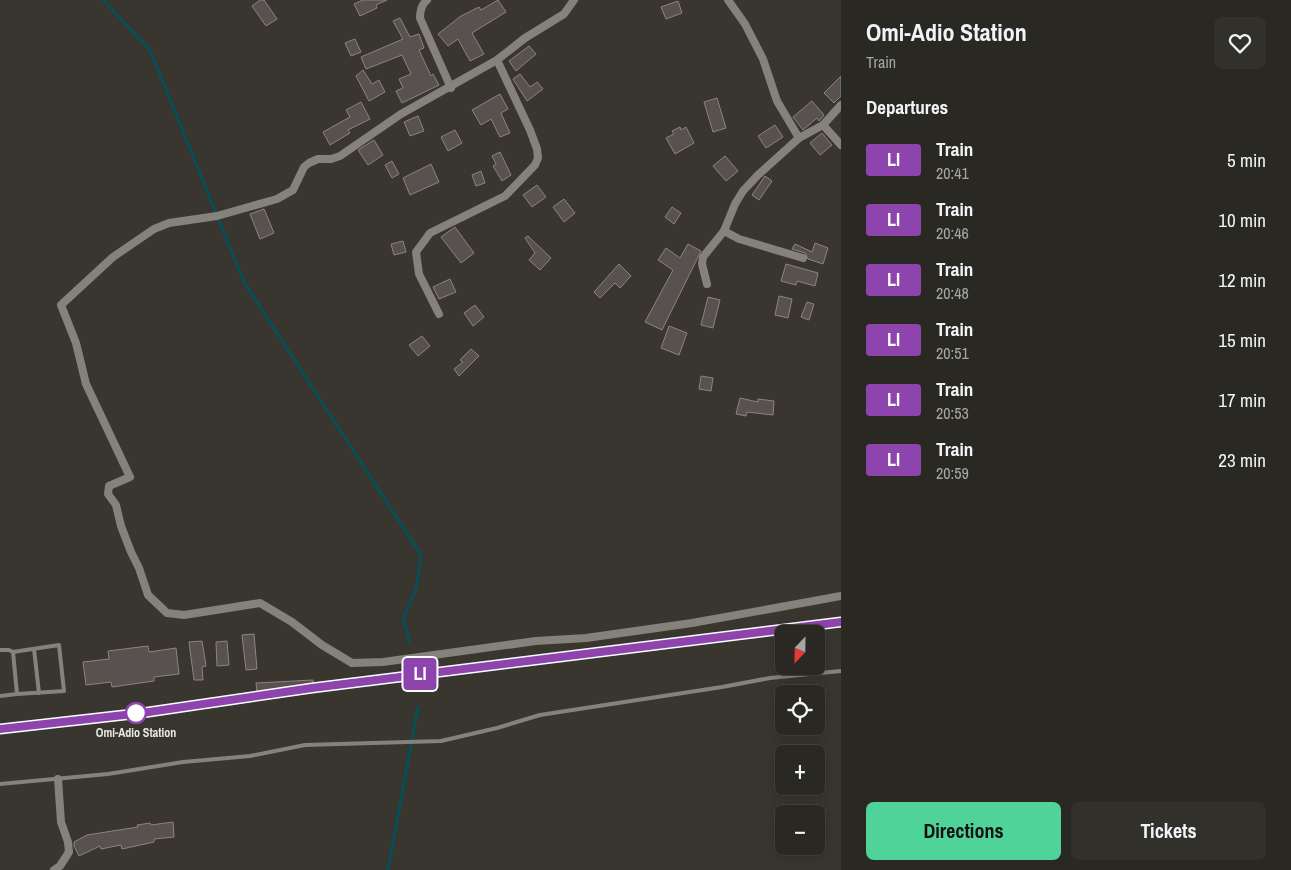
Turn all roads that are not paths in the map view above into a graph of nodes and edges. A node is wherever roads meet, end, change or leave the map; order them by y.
1 (427, 0) edge
2 (574, 0) edge
3 (730, 0) edge
4 (497, 60) junction
5 (450, 88) junction
6 (841, 105) edge
7 (823, 125) junction
8 (799, 138) junction
9 (841, 145) edge
10 (724, 231) junction
11 (803, 258) dead end
12 (707, 284) dead end
13 (439, 314) dead end
14 (841, 596) edge
15 (34, 649) junction
16 (0, 650) edge
17 (13, 652) junction
18 (841, 671) edge
19 (39, 693) junction
20 (17, 694) junction
21 (0, 696) edge
22 (58, 779) junction
23 (0, 784) edge
24 (54, 870) edge

1 - 5 street
2 - 4 street
3 - 8 street
4 - 5 street
4 - 13 street
5 - 14 street
6 - 7 street
7 - 8 street
7 - 9 street
8 - 10 street
10 - 11 street
10 - 12 street
15 - 17 lane
15 - 19 lane
15 - 19 lane
16 - 17 lane
17 - 20 lane
18 - 22 lane
19 - 20 lane
20 - 21 lane
22 - 23 lane
22 - 24 street

